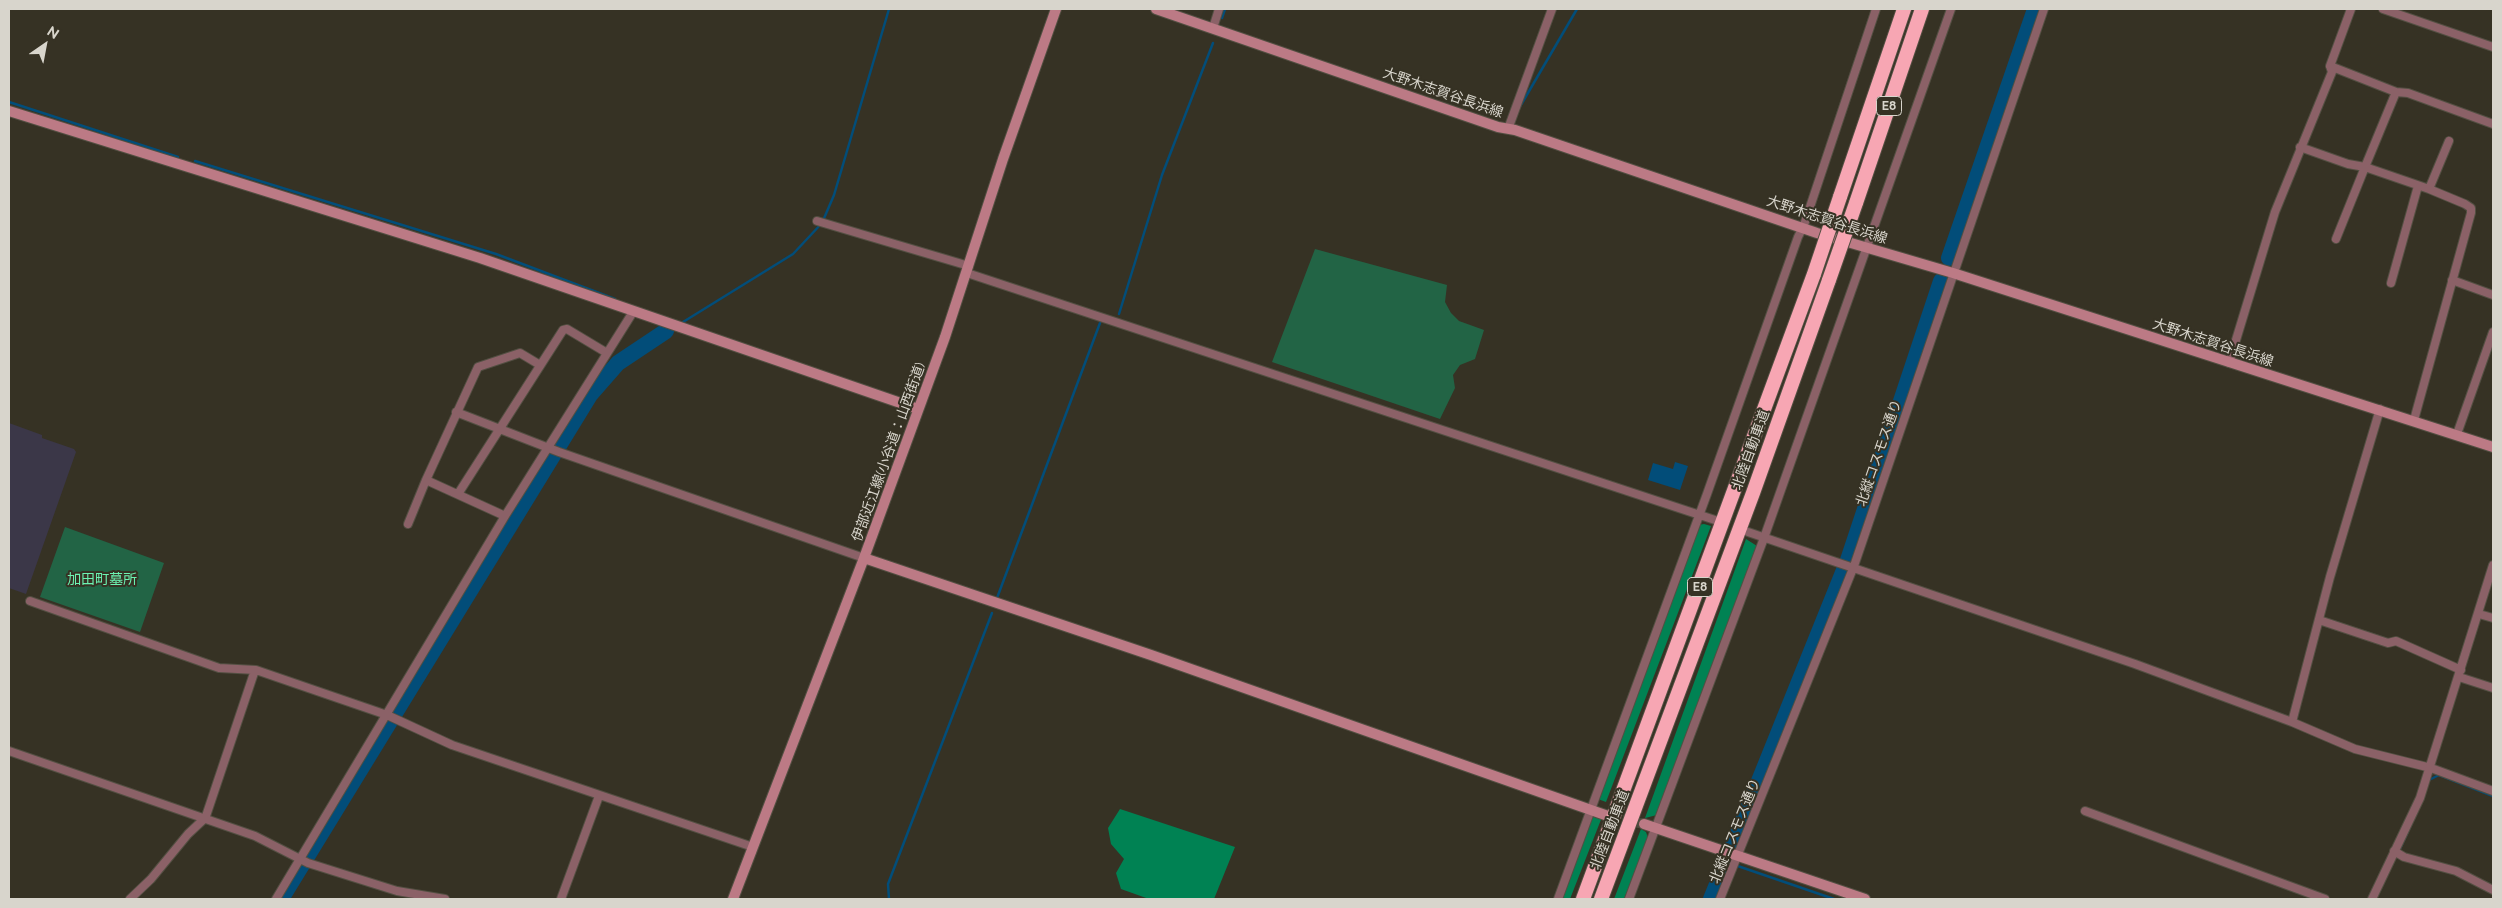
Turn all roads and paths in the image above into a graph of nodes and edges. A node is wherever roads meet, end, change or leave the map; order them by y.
1 (1056, 9) edge
2 (1156, 9) edge
3 (1219, 9) edge
4 (1552, 9) edge
5 (1876, 9) edge
6 (1904, 9) edge
7 (1922, 9) edge
8 (1951, 9) edge
9 (2044, 9) edge
10 (2350, 9) edge
11 (2383, 9) edge
12 (1213, 28) junction
13 (2493, 47) edge
14 (2330, 66) junction
15 (2396, 92) junction
16 (9, 111) edge
17 (2493, 124) edge
18 (1508, 129) junction
19 (2449, 141) dead end
20 (2300, 147) junction
21 (2365, 168) junction
22 (2418, 186) junction
23 (2429, 189) junction
24 (817, 222) dead end
25 (1803, 228) junction
26 (2336, 239) dead end
27 (1867, 249) junction
28 (968, 269) junction
29 (1953, 273) junction
30 (2452, 280) junction
31 (2391, 282) dead end
32 (2493, 294) edge
33 (633, 312) junction
34 (2493, 332) edge
35 (607, 353) junction
36 (2229, 363) junction
37 (540, 365) junction
38 (918, 409) junction
39 (2380, 409) junction
40 (456, 412) junction
41 (2414, 420) junction
42 (501, 429) junction
43 (2457, 434) junction
44 (2493, 447) edge
45 (554, 449) junction
46 (426, 480) junction
47 (458, 494) junction
48 (1699, 514) junction
49 (505, 516) junction
50 (1715, 520) dead end
51 (408, 524) dead end
52 (1748, 532) dead end
53 (1764, 538) junction
54 (864, 558) junction
55 (1849, 565) junction
56 (2493, 565) edge
57 (30, 601) dead end
58 (2480, 614) junction
59 (2493, 618) edge
60 (2319, 620) junction
61 (255, 670) junction
62 (2460, 674) junction
63 (2493, 688) edge
64 (391, 717) junction
65 (2292, 722) junction
66 (9, 751) edge
67 (2431, 768) junction
68 (2493, 791) edge
69 (598, 796) junction
70 (1591, 811) junction
71 (2085, 811) dead end
72 (1608, 816) tunnel mouth
73 (205, 819) junction
74 (1644, 824) tunnel mouth
75 (1656, 828) junction
76 (753, 847) junction
77 (2394, 852) junction
78 (1738, 857) junction
79 (303, 860) junction
80 (2493, 890) edge
81 (397, 891) junction
82 (130, 899) edge
83 (276, 899) edge
84 (394, 899) edge
85 (445, 899) edge
86 (561, 899) edge
87 (733, 899) edge
88 (1558, 899) edge
89 (1583, 899) edge
90 (1601, 899) edge
91 (1629, 899) edge
92 (1720, 899) edge
93 (1865, 899) edge
94 (2325, 899) edge
95 (2372, 899) edge

1 - 28 main road, 伊部近江線(小谷道：山西街道)
2 - 12 main road, 大野木志賀谷長浜線
3 - 12 street
4 - 18 street
5 - 25 street
6 - 89 highway, 北陸自動車道 / E8, bridge
7 - 90 highway, 北陸自動車道 / E8, bridge
8 - 27 street
9 - 29 street, 北縦コスモス通り
10 - 14 street
11 - 13 street
12 - 18 main road, 大野木志賀谷長浜線
14 - 15 street
14 - 20 street
15 - 17 street
15 - 21 street
16 - 33 main road
18 - 25 main road, 大野木志賀谷長浜線
19 - 23 street
20 - 21 street
20 - 36 street
21 - 22 street
21 - 26 street
22 - 23 street
22 - 31 street
23 - 30 street
24 - 28 street
25 - 27 main road, 大野木志賀谷長浜線
25 - 48 street
27 - 29 main road, 大野木志賀谷長浜線
27 - 53 street
28 - 38 main road, 伊部近江線(小谷道：山西街道)
28 - 48 street
29 - 36 main road, 大野木志賀谷長浜線
29 - 55 street, 北縦コスモス通り
30 - 32 street
30 - 41 street
33 - 35 street
33 - 38 main road
34 - 43 street
35 - 37 street
35 - 45 street
36 - 39 main road, 大野木志賀谷長浜線
37 - 40 street
37 - 42 street
38 - 54 main road, 伊部近江線(小谷道：山西街道)
39 - 41 main road, 大野木志賀谷長浜線
39 - 60 street
40 - 42 street
40 - 46 street
41 - 43 main road, 大野木志賀谷長浜線
42 - 45 street
42 - 47 street
43 - 44 main road, 大野木志賀谷長浜線
45 - 49 street
45 - 54 street
46 - 47 street
46 - 51 street
47 - 49 street
48 - 50 street
48 - 70 street
49 - 64 street
52 - 53 street
53 - 55 street
53 - 75 street
54 - 70 main road
54 - 76 main road, 伊部近江線(小谷道：山西街道)
55 - 65 street
55 - 78 street, 北縦コスモス通り
56 - 58 street
57 - 61 street
58 - 59 street
58 - 62 street
60 - 62 street
60 - 65 street
61 - 64 street
61 - 73 street
62 - 63 street
62 - 67 street
64 - 69 street
64 - 79 street
65 - 67 street
66 - 73 street
67 - 68 street
67 - 77 street
69 - 76 street
69 - 86 street
70 - 72 main road
70 - 88 street
71 - 94 street
73 - 79 street
73 - 82 street
74 - 75 main road
75 - 78 main road
75 - 91 street
76 - 87 main road, 伊部近江線(小谷道：山西街道)
77 - 80 street
77 - 95 street
78 - 92 street, 北縦コスモス通り
78 - 93 main road
79 - 81 street
79 - 83 street
81 - 84 street
81 - 85 street

